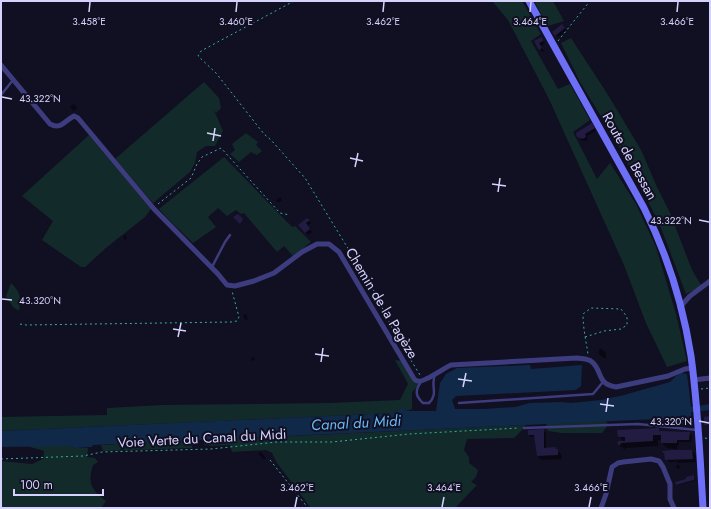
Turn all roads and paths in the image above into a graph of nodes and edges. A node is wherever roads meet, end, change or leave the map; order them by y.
1 (294, 1) edge
2 (529, 1) edge
3 (590, 1) edge
4 (554, 46) junction
5 (1, 65) edge
6 (14, 80) junction
7 (1, 95) edge
8 (154, 209) junction
9 (290, 215) dead end
10 (230, 235) dead end
11 (211, 268) junction
12 (710, 281) edge
13 (231, 286) junction
14 (680, 305) junction
15 (20, 324) dead end
16 (585, 337) junction
17 (589, 360) junction
18 (692, 368) junction
19 (436, 373) junction
20 (710, 378) edge
21 (693, 380) junction
22 (421, 382) junction
23 (603, 382) junction
24 (710, 388) edge
25 (698, 390) dead end
26 (459, 403) dead end
27 (524, 428) joint
28 (698, 430) junction
29 (1, 459) edge
30 (270, 460) dead end
31 (308, 508) edge
32 (601, 508) edge
33 (674, 508) edge
34 (703, 508) edge

1 - 22 path
2 - 4 main road, Route de Bessan
3 - 4 path
4 - 14 main road, Route de Bessan
5 - 6 street
6 - 7 lane
6 - 8 street
8 - 9 path
8 - 11 street
10 - 11 lane
11 - 13 street
12 - 14 street
13 - 15 path
13 - 22 street, Chemin de la Pagèze
14 - 18 main road, Route de Bessan
16 - 16 path
16 - 17 path
17 - 19 street
17 - 23 street
18 - 21 main road, Route de Bessan
18 - 23 street
19 - 22 street
19 - 22 lane
20 - 21 street
21 - 28 main road, Route de Bessan
23 - 26 lane
24 - 25 path
27 - 28 lane
27 - 29 path, Voie Verte du Canal du Midi
28 - 34 main road, Route de Bessan
30 - 31 path
32 - 33 street

